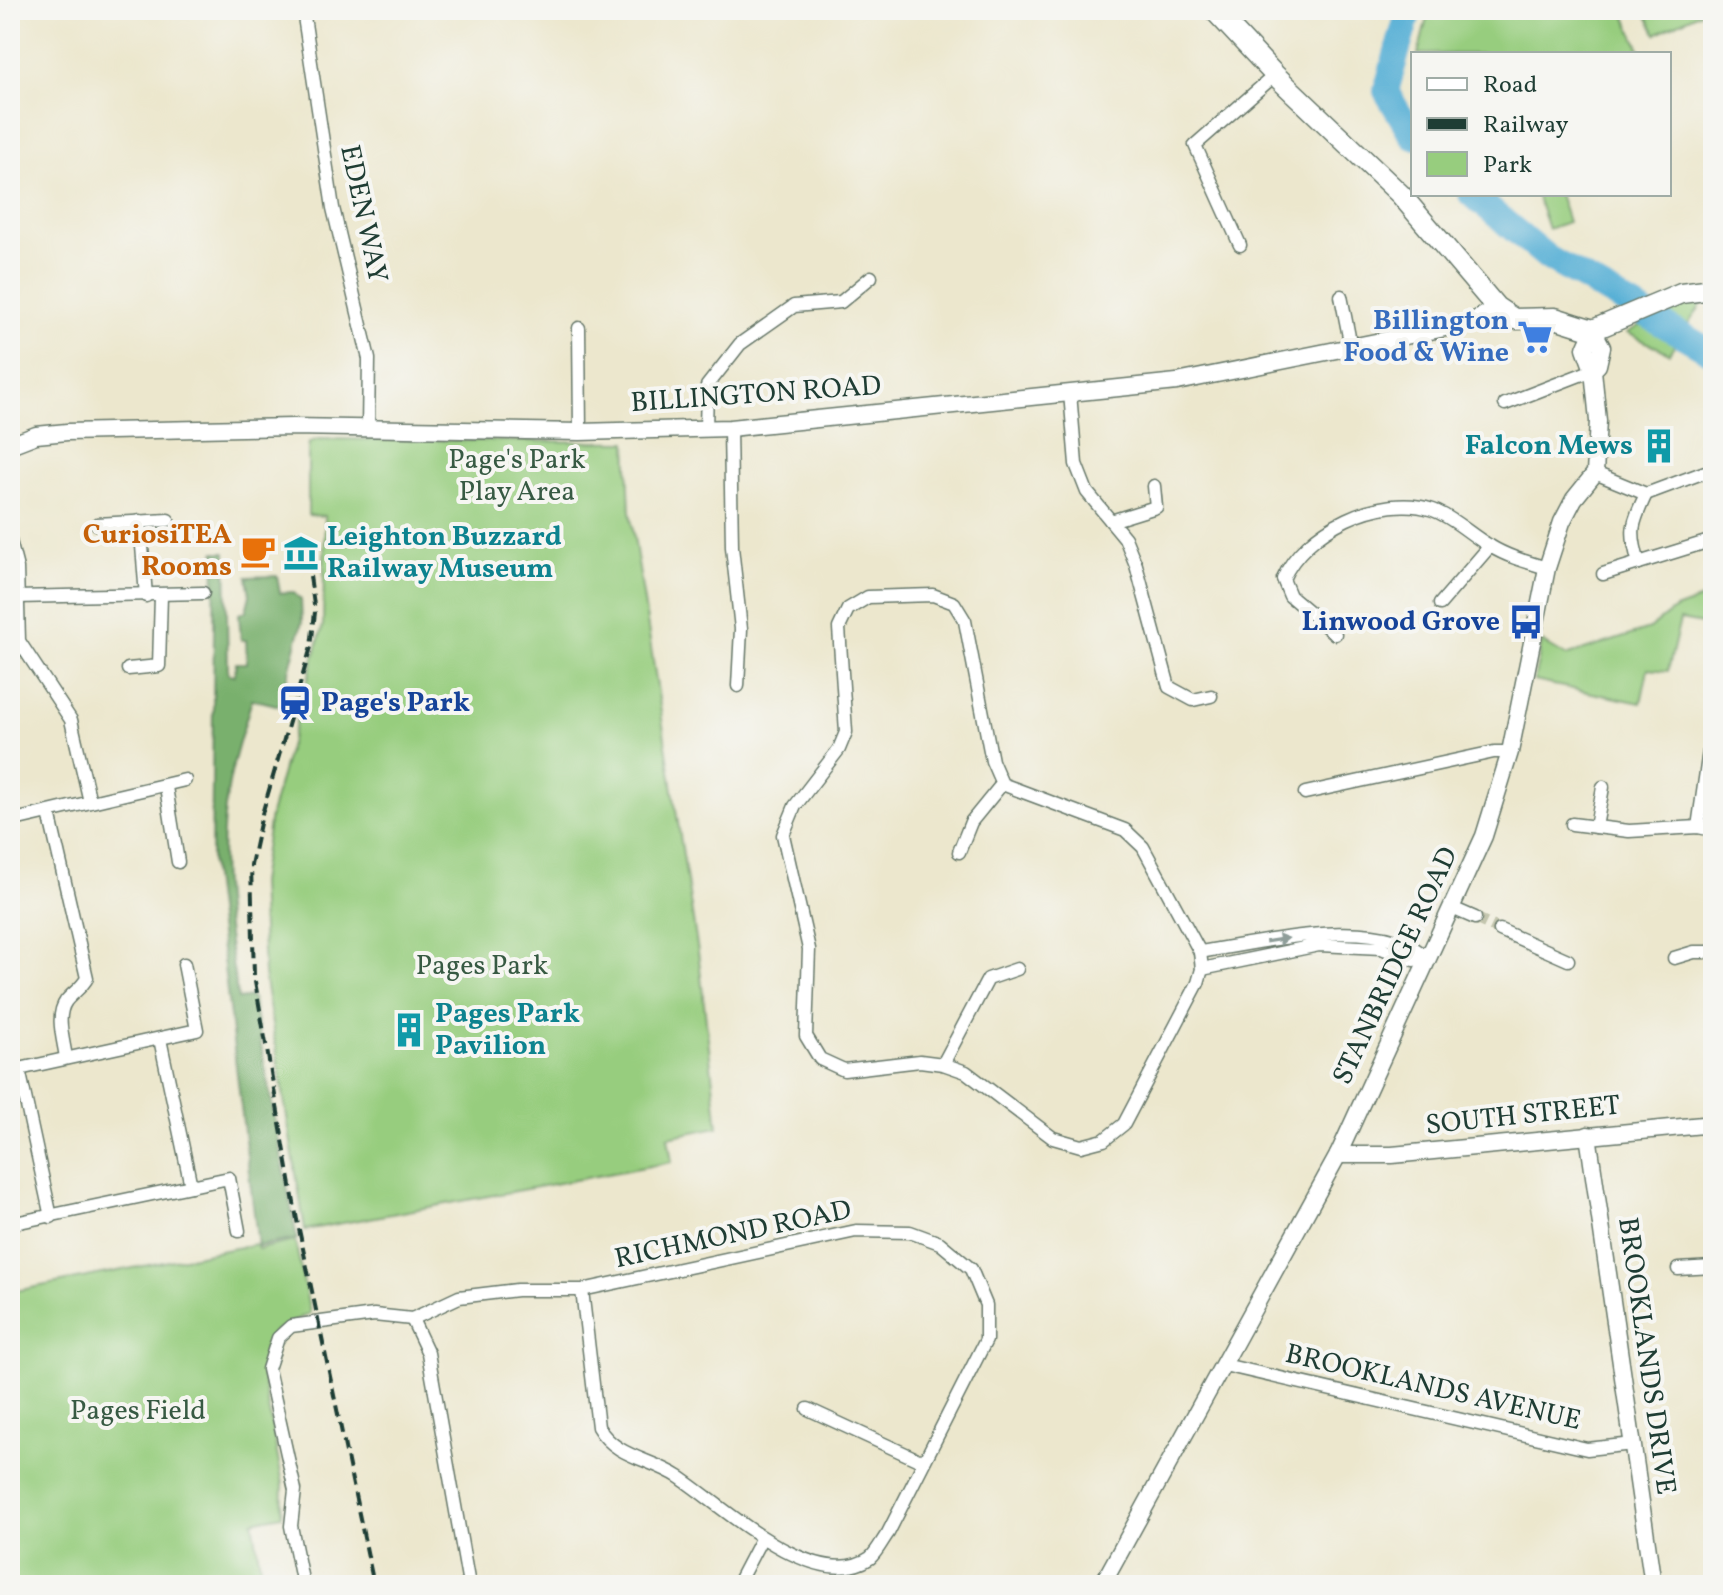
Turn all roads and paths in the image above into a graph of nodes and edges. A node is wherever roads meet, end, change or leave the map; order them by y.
1 (303, 10) edge
2 (1214, 10) edge
3 (1275, 75) junction
4 (1240, 245) dead end
5 (871, 277) dead end
6 (1713, 289) edge
7 (1341, 296) dead end
8 (1496, 307) junction
9 (1602, 327) junction
10 (579, 328) dead end
11 (1351, 347) junction
12 (1593, 370) junction
13 (1070, 393) junction
14 (1505, 404) dead end
15 (730, 428) junction
16 (368, 429) junction
17 (706, 430) junction
18 (580, 432) junction
19 (10, 445) edge
20 (1705, 472) dead end
21 (1595, 473) junction
22 (1154, 486) dead end
23 (1646, 494) junction
24 (168, 520) dead end
25 (140, 521) junction
26 (1111, 521) junction
27 (97, 524) dead end
28 (1713, 540) edge
29 (10, 541) edge
30 (1490, 546) junction
31 (1639, 563) junction
32 (1547, 568) junction
33 (1603, 574) dead end
34 (203, 593) dead end
35 (161, 595) junction
36 (146, 596) junction
37 (16, 597) junction
38 (1440, 604) dead end
39 (1335, 634) dead end
40 (128, 669) dead end
41 (738, 686) dead end
42 (1211, 696) dead end
43 (1713, 723) edge
44 (1510, 752) junction
45 (185, 780) dead end
46 (1002, 784) junction
47 (166, 787) junction
48 (1603, 787) dead end
49 (1305, 793) dead end
50 (90, 802) junction
51 (49, 813) junction
52 (10, 821) edge
53 (1572, 824) dead end
54 (1596, 827) junction
55 (1698, 827) junction
56 (1713, 830) edge
57 (959, 852) dead end
58 (178, 862) dead end
59 (1452, 908) junction
60 (1475, 918) tunnel mouth
61 (1500, 930) tunnel mouth
62 (1200, 952) junction
63 (1713, 952) edge
64 (1426, 958) junction
65 (1674, 958) dead end
66 (1568, 960) dead end
67 (184, 964) dead end
68 (1017, 969) dead end
69 (1202, 969) junction
70 (160, 1039) junction
71 (66, 1058) junction
72 (943, 1064) junction
73 (15, 1070) edge
74 (1713, 1124) edge
75 (1588, 1135) junction
76 (1338, 1155) junction
77 (191, 1186) junction
78 (51, 1217) junction
79 (10, 1224) edge
80 (239, 1231) dead end
81 (1713, 1267) edge
82 (1678, 1269) dead end
83 (582, 1290) junction
84 (412, 1319) junction
85 (1224, 1365) junction
86 (808, 1409) dead end
87 (1633, 1444) junction
88 (923, 1462) junction
89 (760, 1541) junction
90 (303, 1585) edge
91 (469, 1585) edge
92 (737, 1585) edge
93 (1102, 1585) edge
94 (1653, 1585) edge

1 - 16 street, EDEN WAY
2 - 3 main road
3 - 4 street
3 - 8 main road
5 - 17 street
6 - 9 main road
7 - 11 street
8 - 9 main road
8 - 11 street, BILLINGTON ROAD
9 - 12 street
10 - 18 street
11 - 13 street, BILLINGTON ROAD
12 - 14 street
12 - 21 street
13 - 15 street, BILLINGTON ROAD
13 - 26 street
15 - 17 street, BILLINGTON ROAD
15 - 41 street
16 - 18 street, BILLINGTON ROAD
16 - 19 street, BILLINGTON ROAD
17 - 18 street, BILLINGTON ROAD
20 - 23 street
21 - 23 street
21 - 32 street, STANBRIDGE ROAD
22 - 26 street
23 - 31 street
24 - 25 street
25 - 27 street
25 - 36 street
26 - 42 street
28 - 31 street
29 - 37 street
30 - 32 street
30 - 38 street
30 - 39 street
31 - 33 street
32 - 44 street, STANBRIDGE ROAD
34 - 35 street
35 - 36 street
35 - 40 street
36 - 37 street
37 - 50 street
43 - 55 street
44 - 49 street
44 - 59 street, STANBRIDGE ROAD
45 - 47 street
46 - 57 street
46 - 62 street
46 - 72 street
47 - 50 street
47 - 58 street
48 - 54 street
50 - 51 street
51 - 52 street
51 - 71 street
53 - 54 street
54 - 55 street
55 - 56 street
59 - 60 street
59 - 64 street, STANBRIDGE ROAD
61 - 66 street
62 -> 64 street
62 - 69 street
63 - 65 street
64 - 69 street
64 - 76 street, STANBRIDGE ROAD
67 - 70 street
68 - 72 street
69 - 72 street
70 - 71 street
70 - 77 street
71 - 73 street
73 - 78 street
74 - 75 street, SOUTH STREET
75 - 76 street, SOUTH STREET
75 - 87 street, BROOKLANDS DRIVE
76 - 85 street, STANBRIDGE ROAD
77 - 78 street
77 - 80 street
78 - 79 street
81 - 82 street
83 - 84 street, RICHMOND ROAD
83 - 88 street, RICHMOND ROAD
83 - 89 street, RICHMOND ROAD
84 - 90 street, RICHMOND ROAD
84 - 91 street
85 - 87 street, BROOKLANDS AVENUE
85 - 93 street, STANBRIDGE ROAD
86 - 88 street
87 - 94 street, BROOKLANDS DRIVE
88 - 89 street, RICHMOND ROAD
89 - 92 street

